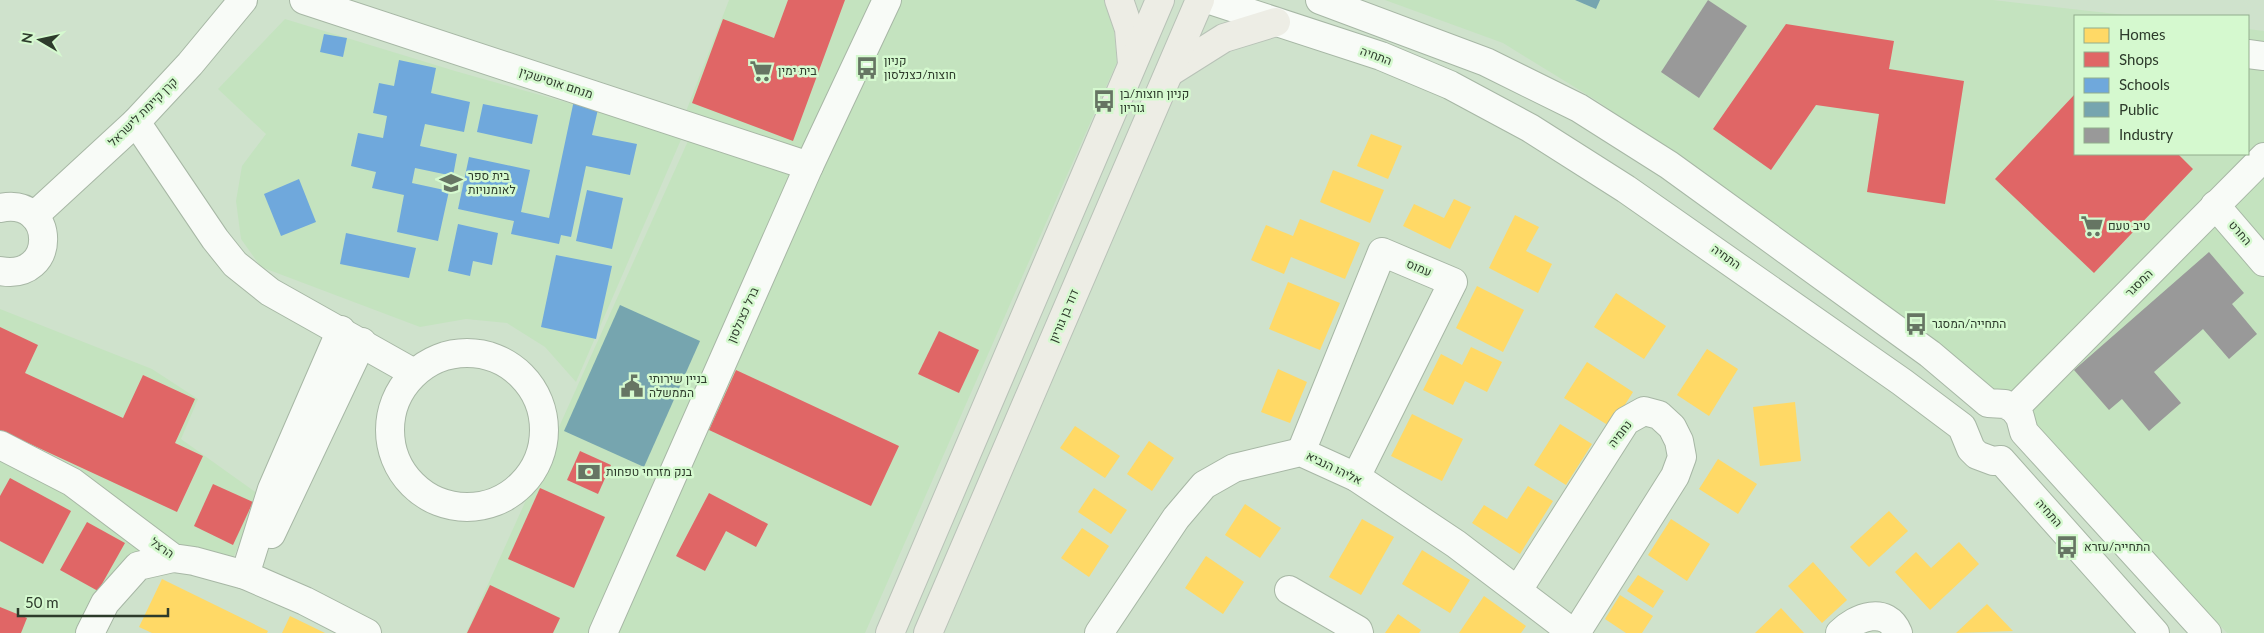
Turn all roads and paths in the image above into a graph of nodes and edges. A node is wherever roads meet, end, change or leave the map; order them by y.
1 (243, 0) edge
2 (304, 0) edge
3 (888, 0) edge
4 (1119, 0) edge
5 (1160, 0) edge
6 (1200, 0) edge
7 (1210, 0) edge
8 (1320, 0) edge
9 (1276, 22) junction
10 (2249, 54) edge
11 (2264, 56) edge
12 (1132, 67) junction
13 (1170, 72) junction
14 (136, 122) junction
15 (2264, 156) edge
16 (809, 166) junction
17 (2215, 205) junction
18 (0, 208) edge
19 (34, 216) junction
20 (2264, 262) edge
21 (0, 271) edge
22 (352, 336) junction
23 (414, 373) junction
24 (2009, 415) junction
25 (1966, 434) junction
26 (0, 445) edge
27 (1301, 452) junction
28 (2001, 460) junction
29 (1356, 477) junction
30 (173, 558) junction
31 (245, 575) junction
32 (1289, 590) dead end
33 (1518, 590) junction
34 (90, 633) edge
35 (367, 633) edge
36 (603, 633) edge
37 (890, 633) edge
38 (928, 633) edge
39 (1099, 633) edge
40 (1359, 633) edge
41 (1574, 633) edge
42 (1840, 633) edge
43 (1898, 633) edge
44 (2155, 633) edge
45 (2207, 633) edge

1 - 14 street, קרן קיימת לישראל
2 - 16 street, מנחם אוסישקין
3 - 16 street, ברל כצנלסון
4 - 12 main road
5 - 12 main road
6 - 13 main road, דוד בן גוריון
7 - 9 street, התחיה
8 - 24 street
9 - 13 main road
9 - 25 street, התחיה
10 - 11 street
12 - 37 main road
13 - 38 main road, דוד בן גוריון
14 - 19 street, קרן קיימת לישראל
14 - 22 street
15 - 17 street, המסגר
16 - 36 street, ברל כצנלסון
17 - 20 street, החרט
17 - 24 street, המסגר
18 - 19 street
19 - 21 street
22 - 23 street
22 - 31 street
23 - 23 street
24 - 25 street
24 - 28 street
24 - 45 street
25 - 28 street, התחיה
26 - 30 street, הרצל
27 - 29 street, אליהו הנביא
27 - 29 street, עמוס
27 - 39 street, אליהו הנביא
28 - 44 street, התחיה
29 - 33 street, אליהו הנביא
30 - 31 street, הרצל
30 - 34 street
31 - 35 street, הרצל
32 - 40 street
33 - 41 street, אליהו הנביא
33 - 41 street, נחמיה
42 - 43 street

